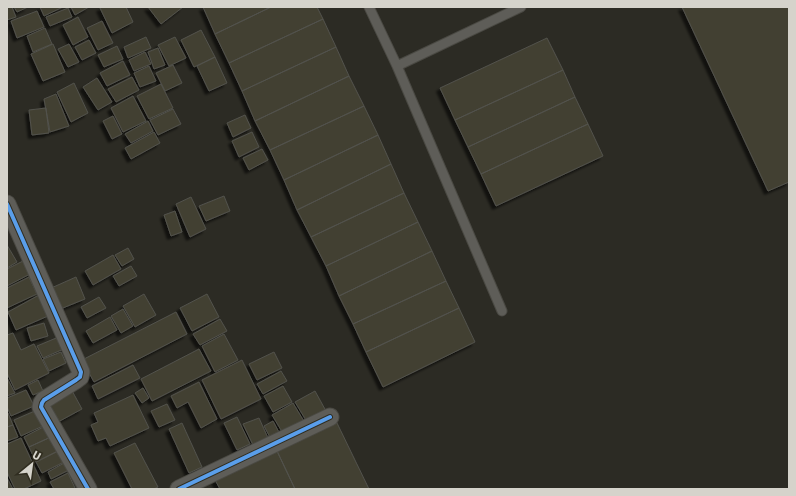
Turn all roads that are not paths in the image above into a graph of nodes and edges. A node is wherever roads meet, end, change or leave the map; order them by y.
1 (369, 7) edge
2 (521, 7) edge
3 (397, 66) junction
4 (7, 204) edge
5 (502, 311) dead end
6 (330, 417) dead end
7 (88, 489) edge
8 (179, 489) edge

1 - 3 lane
2 - 3 lane
3 - 5 lane
4 - 7 street
6 - 8 street

